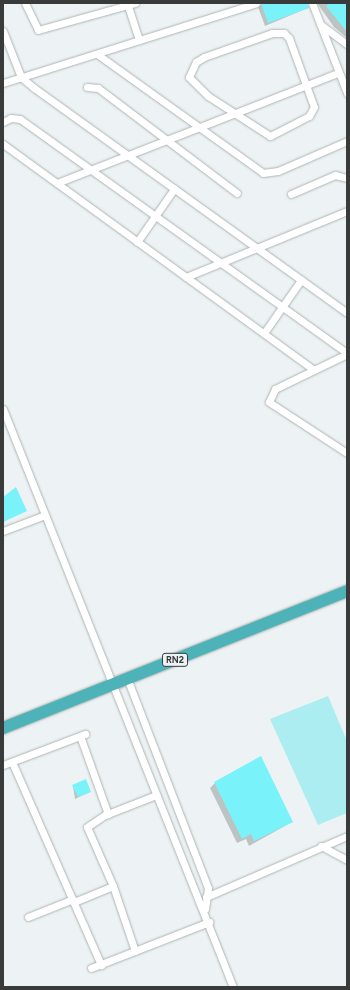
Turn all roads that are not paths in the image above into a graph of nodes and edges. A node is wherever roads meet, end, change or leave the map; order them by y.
1 (26, 3) edge
2 (256, 3) edge
3 (312, 3) edge
4 (130, 4) edge
5 (320, 24) junction
6 (3, 31) edge
7 (139, 40) junction
8 (347, 44) edge
9 (97, 54) junction
10 (338, 73) junction
11 (21, 77) junction
12 (3, 83) edge
13 (306, 84) junction
14 (87, 87) dead end
15 (347, 93) edge
16 (233, 113) junction
17 (3, 122) edge
18 (199, 129) junction
19 (166, 140) junction
20 (347, 141) edge
21 (3, 144) edge
22 (125, 155) junction
23 (92, 169) junction
24 (347, 178) edge
25 (57, 183) junction
26 (174, 189) junction
27 (237, 193) dead end
28 (291, 194) dead end
29 (347, 211) edge
30 (156, 215) junction
31 (137, 242) junction
32 (259, 249) junction
33 (223, 262) junction
34 (186, 276) junction
35 (301, 280) junction
36 (283, 306) junction
37 (347, 313) edge
38 (264, 333) junction
39 (347, 354) edge
40 (314, 370) junction
41 (3, 409) edge
42 (347, 453) edge
43 (45, 515) junction
44 (3, 531) edge
45 (347, 591) edge
46 (126, 678) junction
47 (111, 684) junction
48 (3, 728) edge
49 (12, 762) junction
50 (3, 765) edge
51 (156, 795) junction
52 (108, 814) junction
53 (347, 836) edge
54 (321, 846) junction
55 (347, 860) edge
56 (113, 886) junction
57 (208, 895) junction
58 (74, 900) junction
59 (198, 900) junction
60 (205, 909) junction
61 (28, 917) dead end
62 (209, 922) junction
63 (135, 951) junction
64 (100, 964) junction
65 (91, 968) dead end
66 (231, 986) edge

1 - 4 street
2 - 7 street
3 - 5 street
4 - 7 street
5 - 8 street
5 - 10 street
6 - 11 street
7 - 9 street
9 - 11 street
9 - 18 street
10 - 13 street
10 - 15 street
11 - 12 street
11 - 22 street
13 - 16 street
13 - 16 street
13 - 16 street
14 - 19 street
16 - 18 street
17 - 23 street
18 - 19 street
18 - 20 street
19 - 22 street
19 - 27 street
21 - 25 street
22 - 23 street
22 - 26 street
23 - 25 street
23 - 30 street
24 - 28 street
25 - 31 street
26 - 30 street
26 - 32 street
29 - 32 street
30 - 31 street
30 - 33 street
31 - 34 street
32 - 33 street
32 - 35 street
33 - 34 street
33 - 36 street
34 - 38 street
35 - 36 street
35 - 37 street
36 - 38 street
36 - 39 street
38 - 40 street
39 - 40 street
40 - 42 street
41 - 43 street
43 - 44 street
43 - 47 street
45 - 46 highway, RN2
46 - 47 highway, RN2
46 - 57 street
47 - 48 highway, RN2
47 - 51 street
49 - 50 street
49 - 52 street
49 - 58 street
51 - 52 street
51 - 59 street
52 - 56 street
53 - 54 street
54 - 55 street
54 - 57 street
56 - 58 street
56 - 63 street
57 - 59 street
57 - 60 street
58 - 61 street
58 - 64 street
59 - 60 street
60 - 62 street
62 - 63 street
62 - 66 street
63 - 64 street
64 - 65 street

